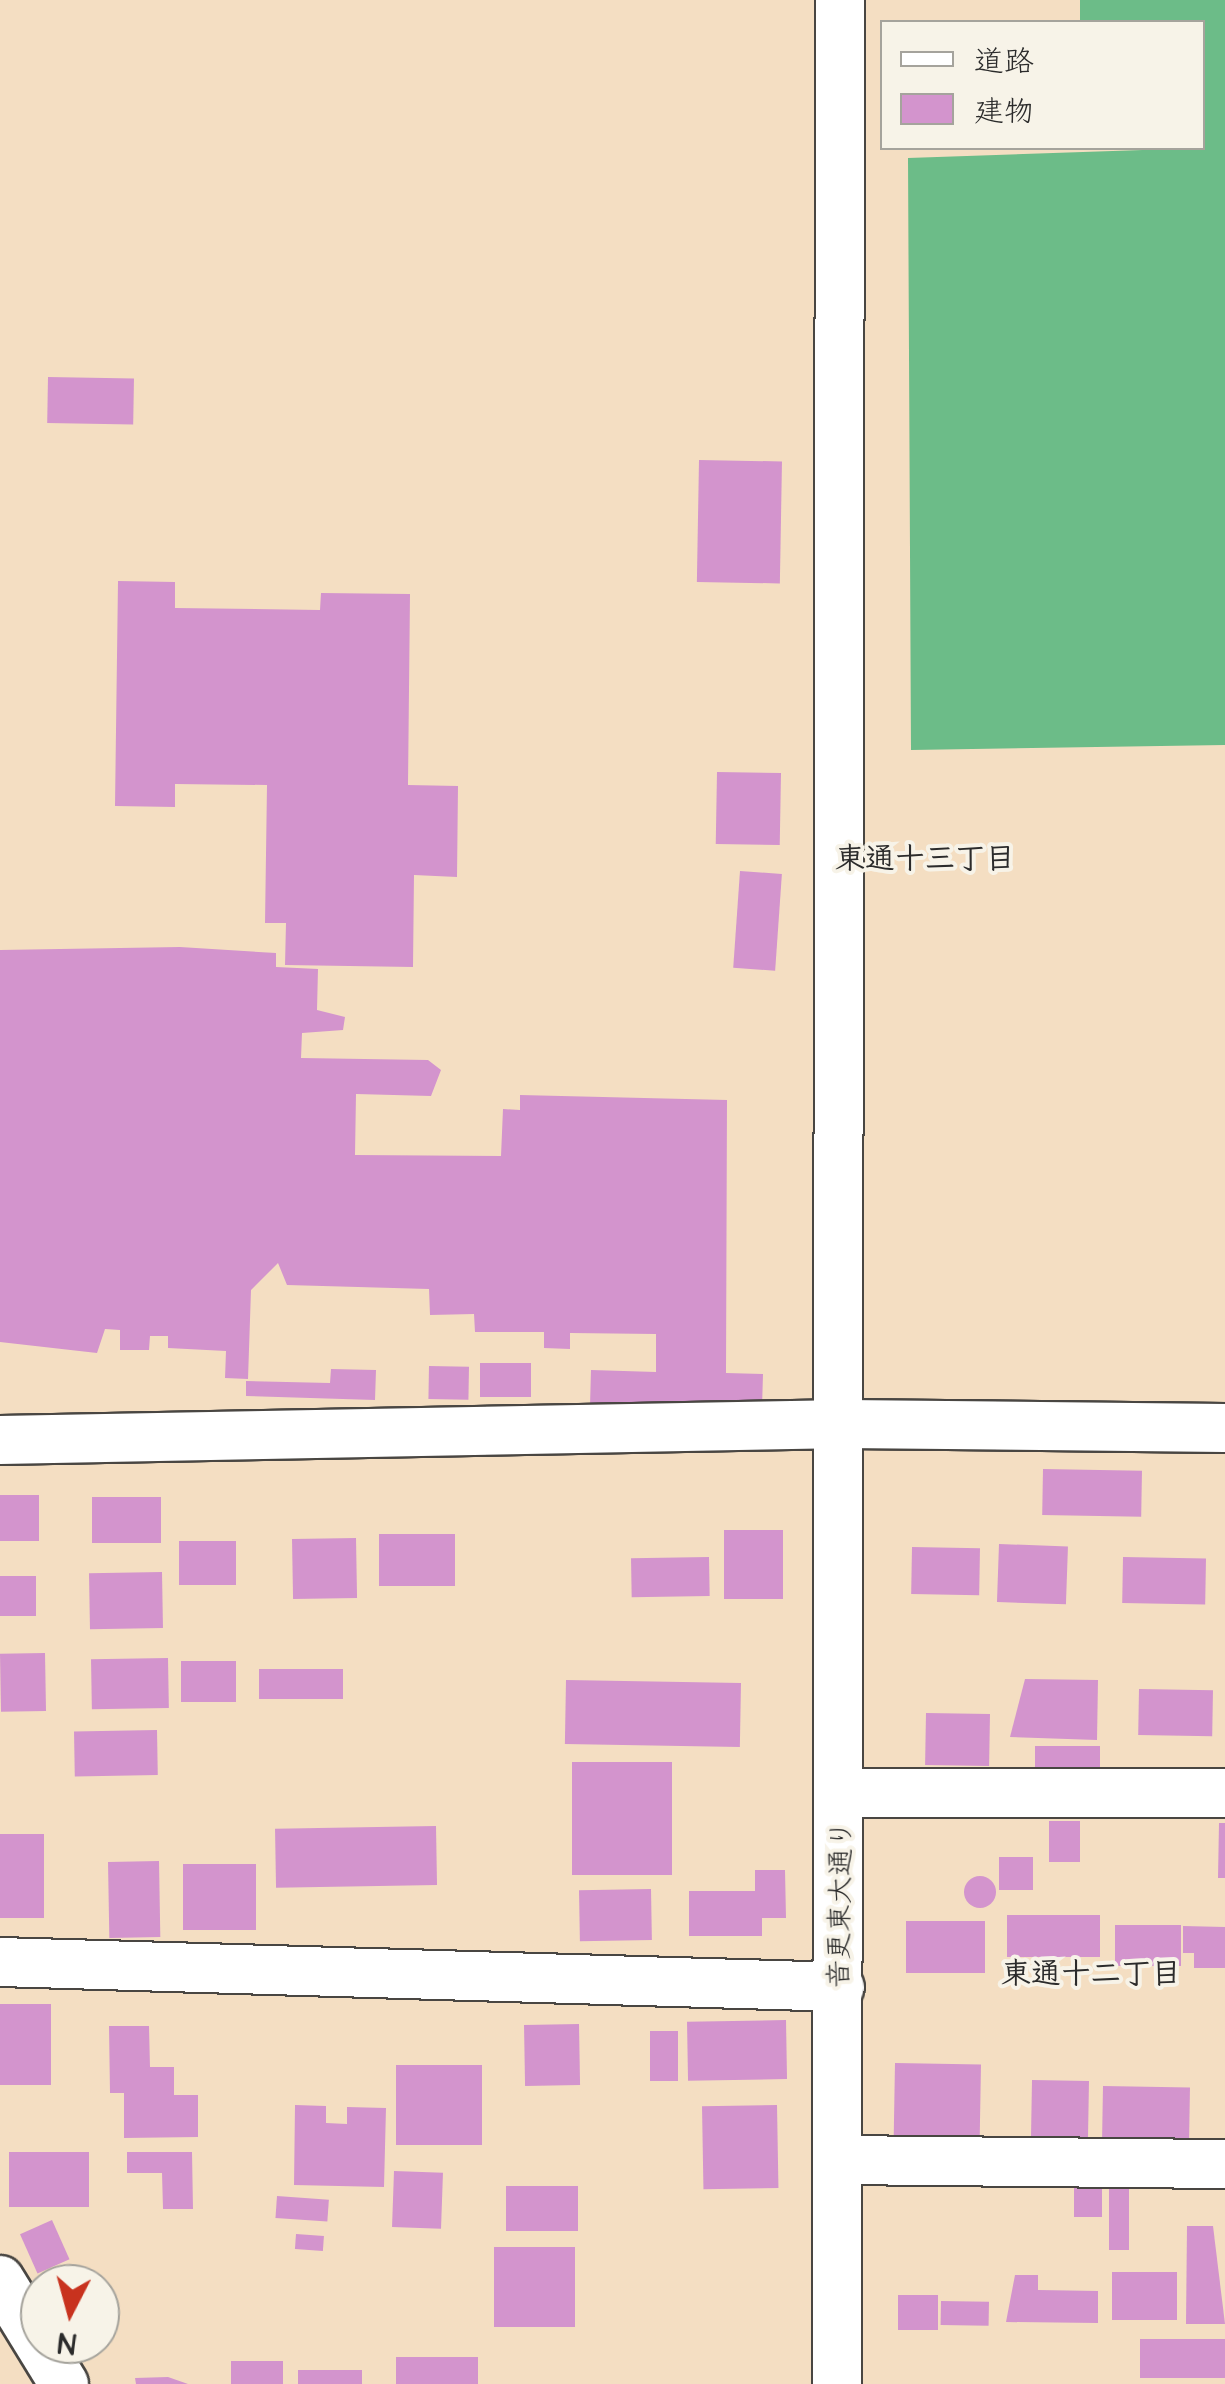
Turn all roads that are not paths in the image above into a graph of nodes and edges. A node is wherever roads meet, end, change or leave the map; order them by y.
1 (840, 0) edge
2 (845, 1424) junction
3 (1225, 1428) edge
4 (0, 1440) edge
5 (842, 1793) junction
6 (1225, 1793) edge
7 (0, 1962) edge
8 (840, 1987) junction
9 (839, 2160) junction
10 (1225, 2164) edge
11 (0, 2280) edge
12 (64, 2384) edge
13 (837, 2384) edge

1 - 2 street, 音更東大通り
2 - 3 street
2 - 4 street
2 - 5 street, 音更東大通り
5 - 6 street
5 - 8 street, 音更東大通り
7 - 8 street
8 - 9 street, 音更東大通り
9 - 10 street
9 - 13 street, 音更東大通り
11 - 12 street

